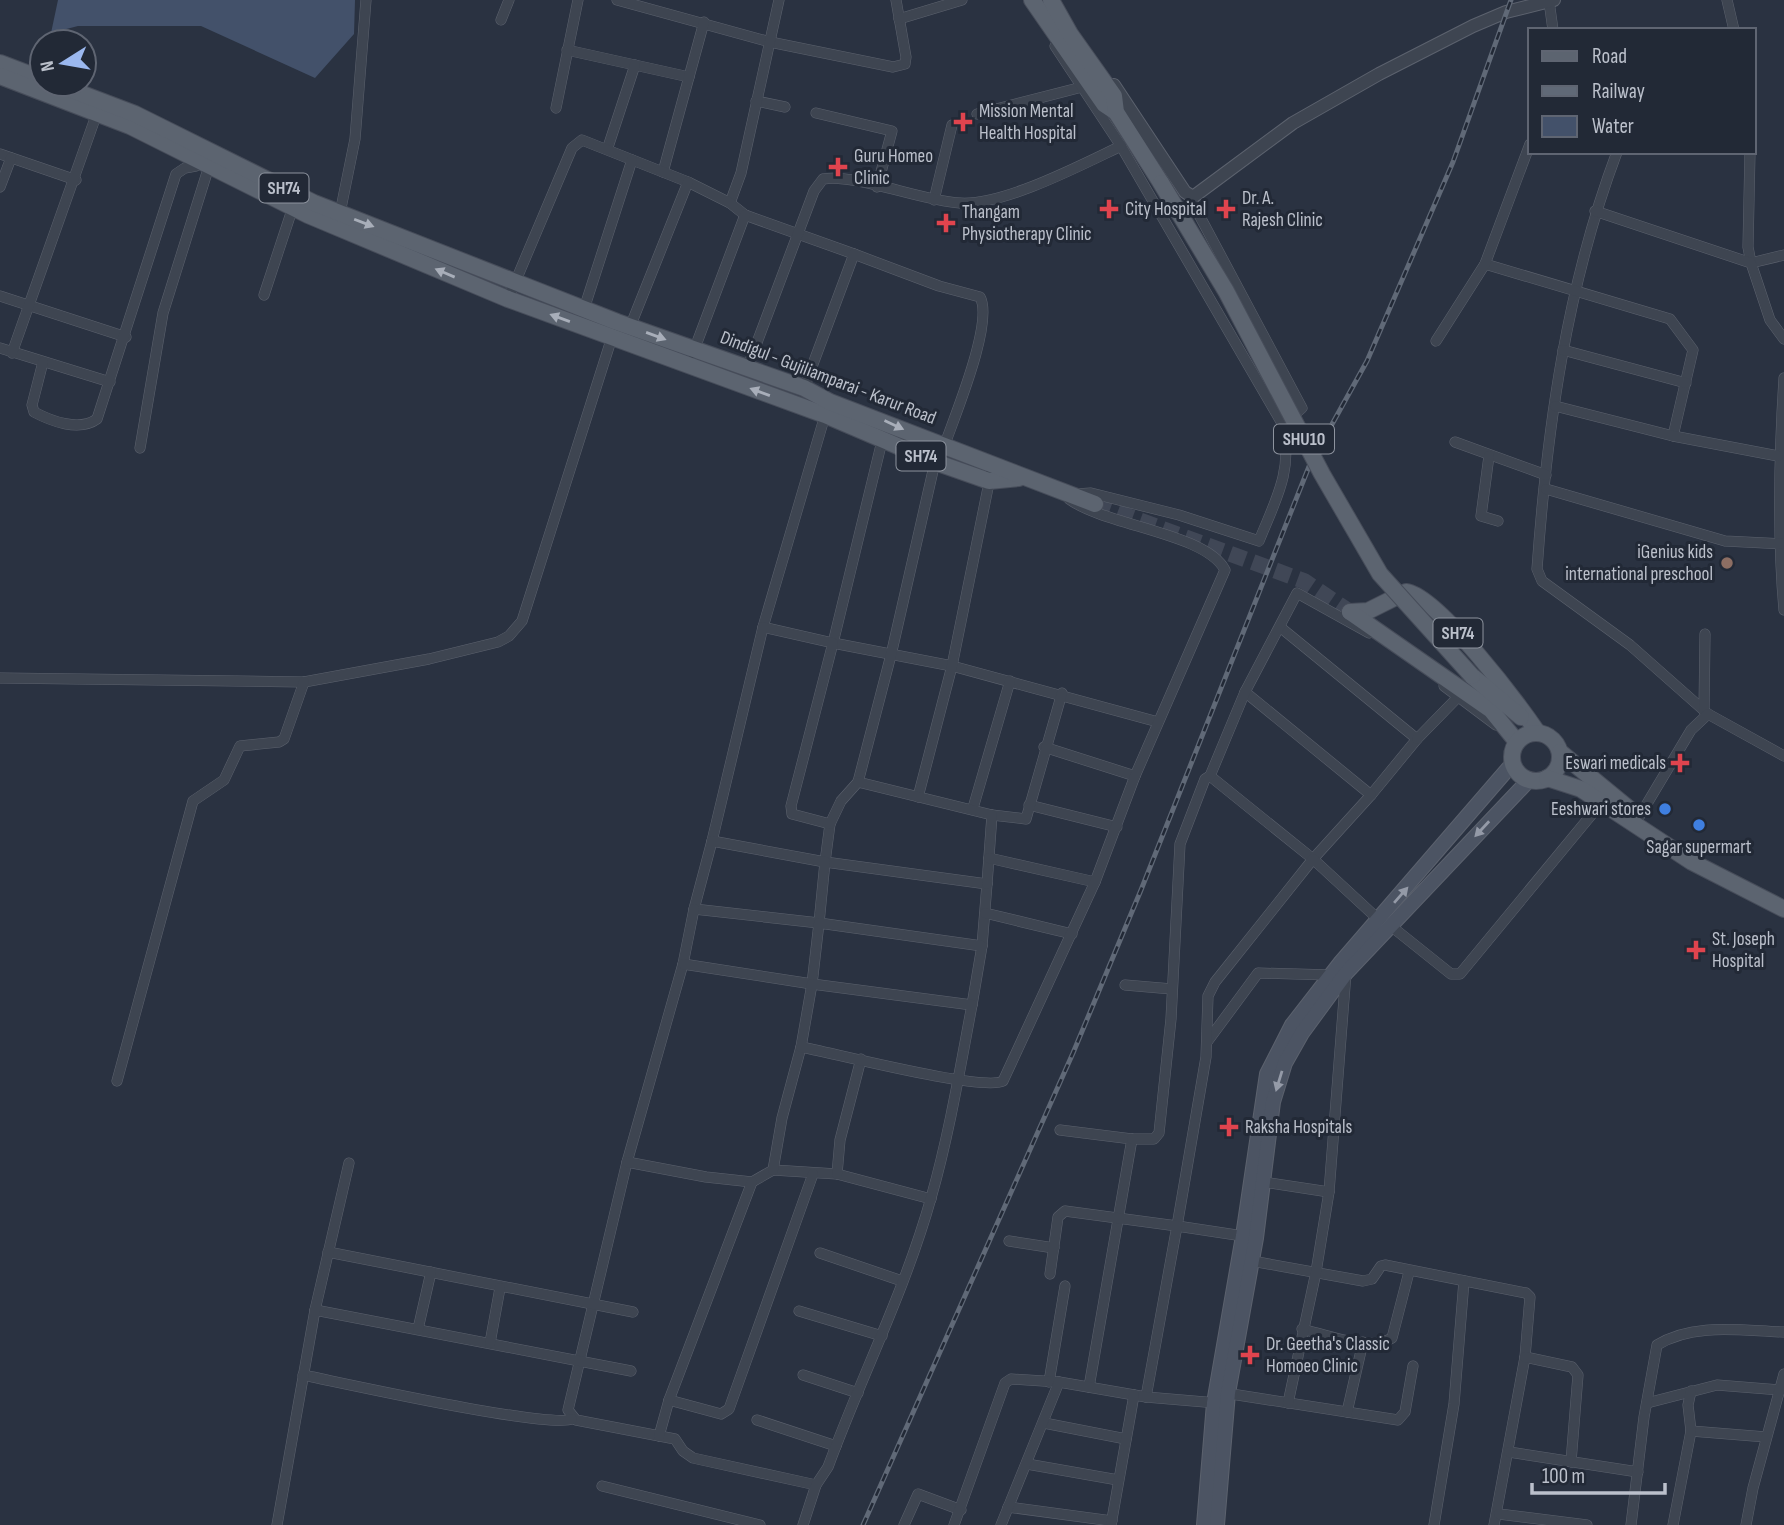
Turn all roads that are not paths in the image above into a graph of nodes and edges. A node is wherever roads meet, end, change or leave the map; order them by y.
1 (366, 0) edge
2 (509, 0) edge
3 (578, 0) edge
4 (617, 0) edge
5 (779, 0) edge
6 (896, 0) edge
7 (962, 0) edge
8 (1032, 0) edge
9 (1051, 0) edge
10 (1727, 0) edge
11 (1551, 1) edge
12 (637, 2) edge
13 (899, 19) junction
14 (501, 20) dead end
15 (704, 22) junction
16 (1553, 28) edge
17 (1734, 28) edge
18 (1070, 34) junction
19 (771, 42) junction
20 (567, 50) junction
21 (0, 63) edge
22 (635, 65) junction
23 (28, 74) edge
24 (0, 76) edge
25 (689, 77) junction
26 (1082, 87) junction
27 (93, 98) edge
28 (756, 101) junction
29 (785, 107) dead end
30 (556, 108) dead end
31 (1116, 112) junction
32 (97, 113) junction
33 (816, 113) dead end
34 (977, 114) dead end
35 (952, 125) dead end
36 (1121, 146) junction
37 (608, 147) junction
38 (1528, 149) edge
39 (0, 154) edge
40 (1616, 154) edge
41 (1750, 154) edge
42 (11, 158) junction
43 (208, 158) junction
44 (632, 160) junction
45 (663, 172) junction
46 (76, 180) junction
47 (688, 182) junction
48 (0, 187) edge
49 (877, 187) junction
50 (1189, 196) junction
51 (934, 200) junction
52 (730, 203) junction
53 (293, 207) junction
54 (1595, 211) junction
55 (340, 214) junction
56 (745, 215) junction
57 (797, 234) junction
58 (854, 254) junction
59 (1784, 255) edge
60 (1751, 263) junction
61 (1485, 264) junction
62 (1234, 280) junction
63 (515, 282) junction
64 (1573, 292) junction
65 (264, 295) dead end
66 (0, 296) edge
67 (1209, 297) junction
68 (508, 299) junction
69 (31, 305) junction
70 (584, 309) junction
71 (620, 329) junction
72 (126, 337) junction
73 (1784, 339) edge
74 (1436, 341) dead end
75 (0, 348) edge
76 (1563, 350) junction
77 (12, 353) junction
78 (692, 357) junction
79 (43, 362) junction
80 (747, 369) junction
81 (1784, 378) edge
82 (110, 382) junction
83 (1686, 383) junction
84 (804, 388) junction
85 (1784, 395) edge
86 (1555, 406) junction
87 (827, 408) junction
88 (1283, 425) junction
89 (1673, 436) junction
90 (882, 441) junction
91 (1455, 442) dead end
92 (945, 444) junction
93 (140, 448) dead end
94 (1489, 456) junction
95 (1779, 456) junction
96 (935, 462) junction
97 (993, 463) junction
98 (1546, 475) junction
99 (1021, 478) junction
100 (989, 481) junction
101 (1546, 489) junction
102 (1062, 494) junction
103 (1095, 504) tunnel mouth
104 (1498, 521) dead end
105 (1781, 544) edge
106 (1784, 610) edge
107 (763, 627) junction
108 (1280, 627) junction
109 (1705, 634) dead end
110 (833, 643) junction
111 (891, 654) junction
112 (952, 666) junction
113 (0, 678) edge
114 (1010, 681) junction
115 (304, 682) junction
116 (1245, 692) junction
117 (1062, 694) junction
118 (1458, 697) junction
119 (1706, 712) junction
120 (1158, 722) junction
121 (1417, 739) junction
122 (1524, 739) junction
123 (1044, 747) junction
124 (1560, 752) junction
125 (1784, 756) edge
126 (1513, 763) junction
127 (1135, 776) junction
128 (1210, 776) junction
129 (1547, 778) junction
130 (1529, 780) junction
131 (858, 782) junction
132 (1371, 795) junction
133 (918, 797) junction
134 (1602, 802) junction
135 (1029, 805) junction
136 (973, 808) junction
137 (992, 815) junction
138 (1639, 817) junction
139 (830, 824) junction
140 (1117, 827) junction
141 (712, 841) junction
142 (989, 858) junction
143 (1313, 859) junction
144 (825, 862) junction
145 (1095, 882) junction
146 (987, 884) junction
147 (1784, 898) edge
148 (694, 909) junction
149 (1784, 909) edge
150 (985, 913) junction
151 (819, 923) junction
152 (1385, 923) junction
153 (1072, 934) junction
154 (982, 946) junction
155 (683, 964) junction
156 (1339, 974) junction
157 (812, 984) junction
158 (1125, 985) dead end
159 (1172, 989) junction
160 (972, 1005) junction
161 (1207, 1042) junction
162 (802, 1047) junction
163 (861, 1059) junction
164 (958, 1079) junction
165 (117, 1081) dead end
166 (1060, 1130) dead end
167 (1132, 1139) junction
168 (628, 1162) junction
169 (349, 1163) dead end
170 (774, 1170) junction
171 (813, 1174) junction
172 (837, 1174) junction
173 (1256, 1181) junction
174 (752, 1182) junction
175 (1329, 1192) junction
176 (931, 1199) junction
177 (1118, 1219) junction
178 (1177, 1226) junction
179 (1244, 1236) junction
180 (1009, 1241) dead end
181 (1054, 1248) junction
182 (328, 1252) junction
183 (820, 1253) dead end
184 (1252, 1261) junction
185 (431, 1272) junction
186 (1316, 1272) junction
187 (1409, 1272) junction
188 (1050, 1274) dead end
189 (902, 1281) junction
190 (1464, 1281) junction
191 (1065, 1286) dead end
192 (500, 1287) junction
193 (595, 1306) junction
194 (315, 1310) junction
195 (799, 1311) dead end
196 (633, 1312) dead end
197 (418, 1329) junction
198 (1302, 1329) junction
199 (1784, 1332) edge
200 (882, 1336) junction
201 (1363, 1342) junction
202 (490, 1343) junction
203 (1525, 1357) junction
204 (582, 1360) junction
205 (1413, 1366) dead end
206 (631, 1371) dead end
207 (1784, 1374) edge
208 (303, 1375) junction
209 (803, 1375) dead end
210 (1054, 1382) junction
211 (1089, 1387) junction
212 (1781, 1390) junction
213 (1691, 1391) junction
214 (858, 1392) junction
215 (1133, 1395) junction
216 (1146, 1397) junction
217 (1221, 1398) junction
218 (669, 1400) junction
219 (1288, 1403) junction
220 (1647, 1403) junction
221 (1347, 1412) junction
222 (572, 1419) junction
223 (757, 1420) dead end
224 (1044, 1423) junction
225 (1691, 1431) junction
226 (659, 1436) junction
227 (1766, 1437) junction
228 (1126, 1439) junction
229 (835, 1446) junction
230 (1509, 1452) junction
231 (1570, 1462) junction
232 (1027, 1464) junction
233 (1638, 1472) junction
234 (1118, 1480) junction
235 (816, 1485) junction
236 (602, 1486) dead end
237 (1008, 1507) junction
238 (961, 1510) junction
239 (1499, 1514) junction
240 (1076, 1520) edge
241 (1111, 1523) edge
242 (277, 1525) edge
243 (760, 1525) edge
244 (803, 1525) edge
245 (904, 1525) edge
246 (954, 1525) edge
247 (1001, 1525) edge
248 (1204, 1525) edge
249 (1217, 1525) edge
250 (1434, 1525) edge
251 (1494, 1525) edge
252 (1587, 1525) edge
253 (1631, 1525) edge
254 (1673, 1525) edge
255 (1746, 1525) edge

1 - 55 street
2 - 14 street
3 - 20 street
4 - 12 street
5 - 19 street
6 - 13 street
7 - 13 street
8 - 26 street
8 - 31 main road, SHU10
9 - 18 main road, SHU10
10 - 17 street
11 - 16 street
11 - 50 street
12 - 15 street
13 - 19 street
15 - 19 street
15 - 25 street
18 - 31 main road, SHU10
18 - 50 street
19 - 28 street
20 - 22 street
20 - 30 street
21 - 23 main road
22 - 25 street
22 - 37 street
24 - 32 main road, SH74
25 - 45 street
26 - 34 street
26 - 36 street
27 - 43 main road, SH74
28 - 29 street
28 - 52 street
31 - 122 main road, SHU10, bridge
32 - 43 main road, SH74
32 - 46 street
33 - 49 street
35 - 51 street
36 - 51 street
36 - 67 street
37 - 44 street
37 - 63 street
38 - 61 street
39 - 42 street
40 - 54 street
41 - 60 street
42 - 46 street
42 - 48 street
43 - 53 main road, SH74
43 - 55 main road, SH74
43 - 72 street
43 - 93 street
44 - 45 street
44 - 70 street
45 - 47 street
46 - 69 street
47 - 52 street
47 - 71 street
49 - 51 street
49 - 57 street
50 - 62 street
52 - 56 street
53 - 65 street
68 -> 53 main road, SH74
54 - 60 street
54 - 64 street
55 -> 63 main road, SH74
56 - 57 street
56 - 78 street
57 - 58 street
57 - 80 street
58 - 84 street
58 - 92 street
59 - 60 street
60 - 73 street
61 - 64 street
61 - 74 street
62 - 67 street
62 - 88 street
63 - 68 street
63 - 70 main road, SH74
64 - 76 street
64 - 83 street
66 - 69 street
67 - 88 street
71 -> 68 main road, SH74
69 - 72 street
69 - 77 street
70 - 71 main road, SH74
71 - 78 main road, SH74
71 - 115 street
72 - 82 street
75 - 77 street
76 - 83 street
76 - 86 street
77 - 79 street
78 - 80 main road, Dindigul - Gujiliamparai - Karur Road / SH74
87 -> 78 main road, SH74
79 - 82 street
79 - 82 street
80 - 84 main road, Dindigul - Gujiliamparai - Karur Road / SH74
81 - 85 street
83 - 89 street
84 - 87 main road, Dindigul - Gujiliamparai - Karur Road / SH74
85 - 95 street
86 - 89 street
86 - 98 street
87 - 90 main road, Dindigul - Gujiliamparai - Karur Road / SH74
87 -> 92 main road, Dindigul - Gujiliamparai - Karur Road / SH74
87 - 107 street
88 - 102 street
89 - 95 street
90 - 96 main road, Dindigul - Gujiliamparai - Karur Road / SH74
90 - 110 street
91 - 94 street
92 - 97 main road, Dindigul - Gujiliamparai - Karur Road / SH74
94 - 98 street
94 - 104 street
95 - 105 street
96 - 100 main road, Dindigul - Gujiliamparai - Karur Road / SH74
96 - 111 street
97 - 99 main road, Dindigul - Gujiliamparai - Karur Road / SH74
97 - 100 street
98 - 101 street
99 - 100 main road, Dindigul - Gujiliamparai - Karur Road / SH74
99 - 102 main road, Dindigul - Gujiliamparai - Karur Road / SH74
100 - 112 street
101 - 105 street
101 - 119 street
102 - 103 main road, SH74
102 - 120 street
105 - 106 street
107 - 110 street
107 - 141 street
108 - 116 street
108 - 118 street
108 - 121 street
109 - 119 street
110 - 111 street
110 - 139 street
111 - 112 street
111 - 131 street
112 - 114 street
112 - 133 street
113 - 115 street
114 - 117 street
114 - 136 street
115 - 165 street
116 - 128 street
116 - 132 street
117 - 120 street
117 - 123 street
118 - 121 street
118 - 122 street
119 - 125 street
119 - 138 street
120 - 127 street
121 - 132 street
122 - 122 main road, SH74
122 - 124 main road, SHU10
122 - 126 main road, SHU10
123 - 127 street
123 - 135 street
124 - 129 main road
124 - 138 main road, SHU10
126 - 130 main road
152 -> 126 main road
127 - 140 street
128 - 143 street
128 - 159 street
129 - 130 main road
129 - 134 main road
130 -> 152 main road
131 - 133 street
131 - 139 street
132 - 143 street
133 - 136 street
134 - 149 main road
134 - 152 street
135 - 137 street
135 - 140 street
136 - 137 street
137 - 142 street
138 - 147 main road, SHU10
139 - 144 street
140 - 145 street
141 - 144 street
141 - 148 street
142 - 145 street
142 - 146 street
143 - 152 street
143 - 161 street
144 - 146 street
144 - 151 street
145 - 153 street
146 - 150 street
148 - 151 street
148 - 155 street
150 - 153 street
150 - 154 street
151 - 154 street
151 - 157 street
152 - 156 main road
153 - 164 street
154 - 160 street
155 - 157 street
155 - 168 street
156 - 161 street
156 - 173 main road
156 - 175 street
157 - 160 street
157 - 162 street
158 - 159 street
159 - 167 street
160 - 164 street
161 - 178 street
162 - 163 street
162 - 170 street
163 - 164 street
163 - 172 street
164 - 176 street
166 - 167 street
167 - 177 street
168 - 174 street
168 - 193 street
169 - 182 street
170 - 171 street
170 - 174 street
171 - 172 street
171 - 218 street
172 - 176 street
173 - 175 street
173 - 179 main road
173 - 184 main road
174 - 218 street
175 - 186 street
176 - 189 street
177 - 178 street
177 - 181 street
177 - 211 street
178 - 179 street
178 - 216 street
179 - 217 main road
180 - 181 street
181 - 188 street
182 - 185 street
182 - 194 street
183 - 189 street
184 - 186 street
184 - 217 main road
185 - 192 street
185 - 197 street
186 - 187 street
186 - 198 street
187 - 190 street
187 - 201 street
189 - 200 street
190 - 203 street
190 - 250 street
191 - 210 street
192 - 193 street
192 - 202 street
193 - 196 street
193 - 204 street
194 - 197 street
194 - 208 street
195 - 200 street
197 - 202 street
198 - 201 street
198 - 219 street
199 - 220 street
200 - 214 street
201 - 221 street
202 - 204 street
203 - 230 street
203 - 231 street
204 - 206 street
204 - 222 street
205 - 221 street
207 - 212 street
208 - 222 street
208 - 242 street
209 - 214 street
210 - 211 street
210 - 224 street
210 - 238 street
211 - 215 street
212 - 213 street
212 - 227 street
213 - 220 street
213 - 225 street
214 - 229 street
215 - 216 street
215 - 228 street
216 - 217 street
217 - 219 street
217 - 248 main road
217 - 249 main road
218 - 226 street
219 - 221 street
220 - 233 street
222 - 226 street
223 - 229 street
224 - 228 street
224 - 232 street
225 - 227 street
225 - 254 street
226 - 235 street
227 - 255 street
228 - 234 street
229 - 235 street
230 - 231 street
230 - 239 street
231 - 233 street
232 - 234 street
232 - 237 street
233 - 253 street
234 - 241 street
235 - 244 street
236 - 243 street
237 - 240 street
237 - 247 street
238 - 245 street
238 - 246 street
239 - 251 street
239 - 252 street
240 - 241 street

